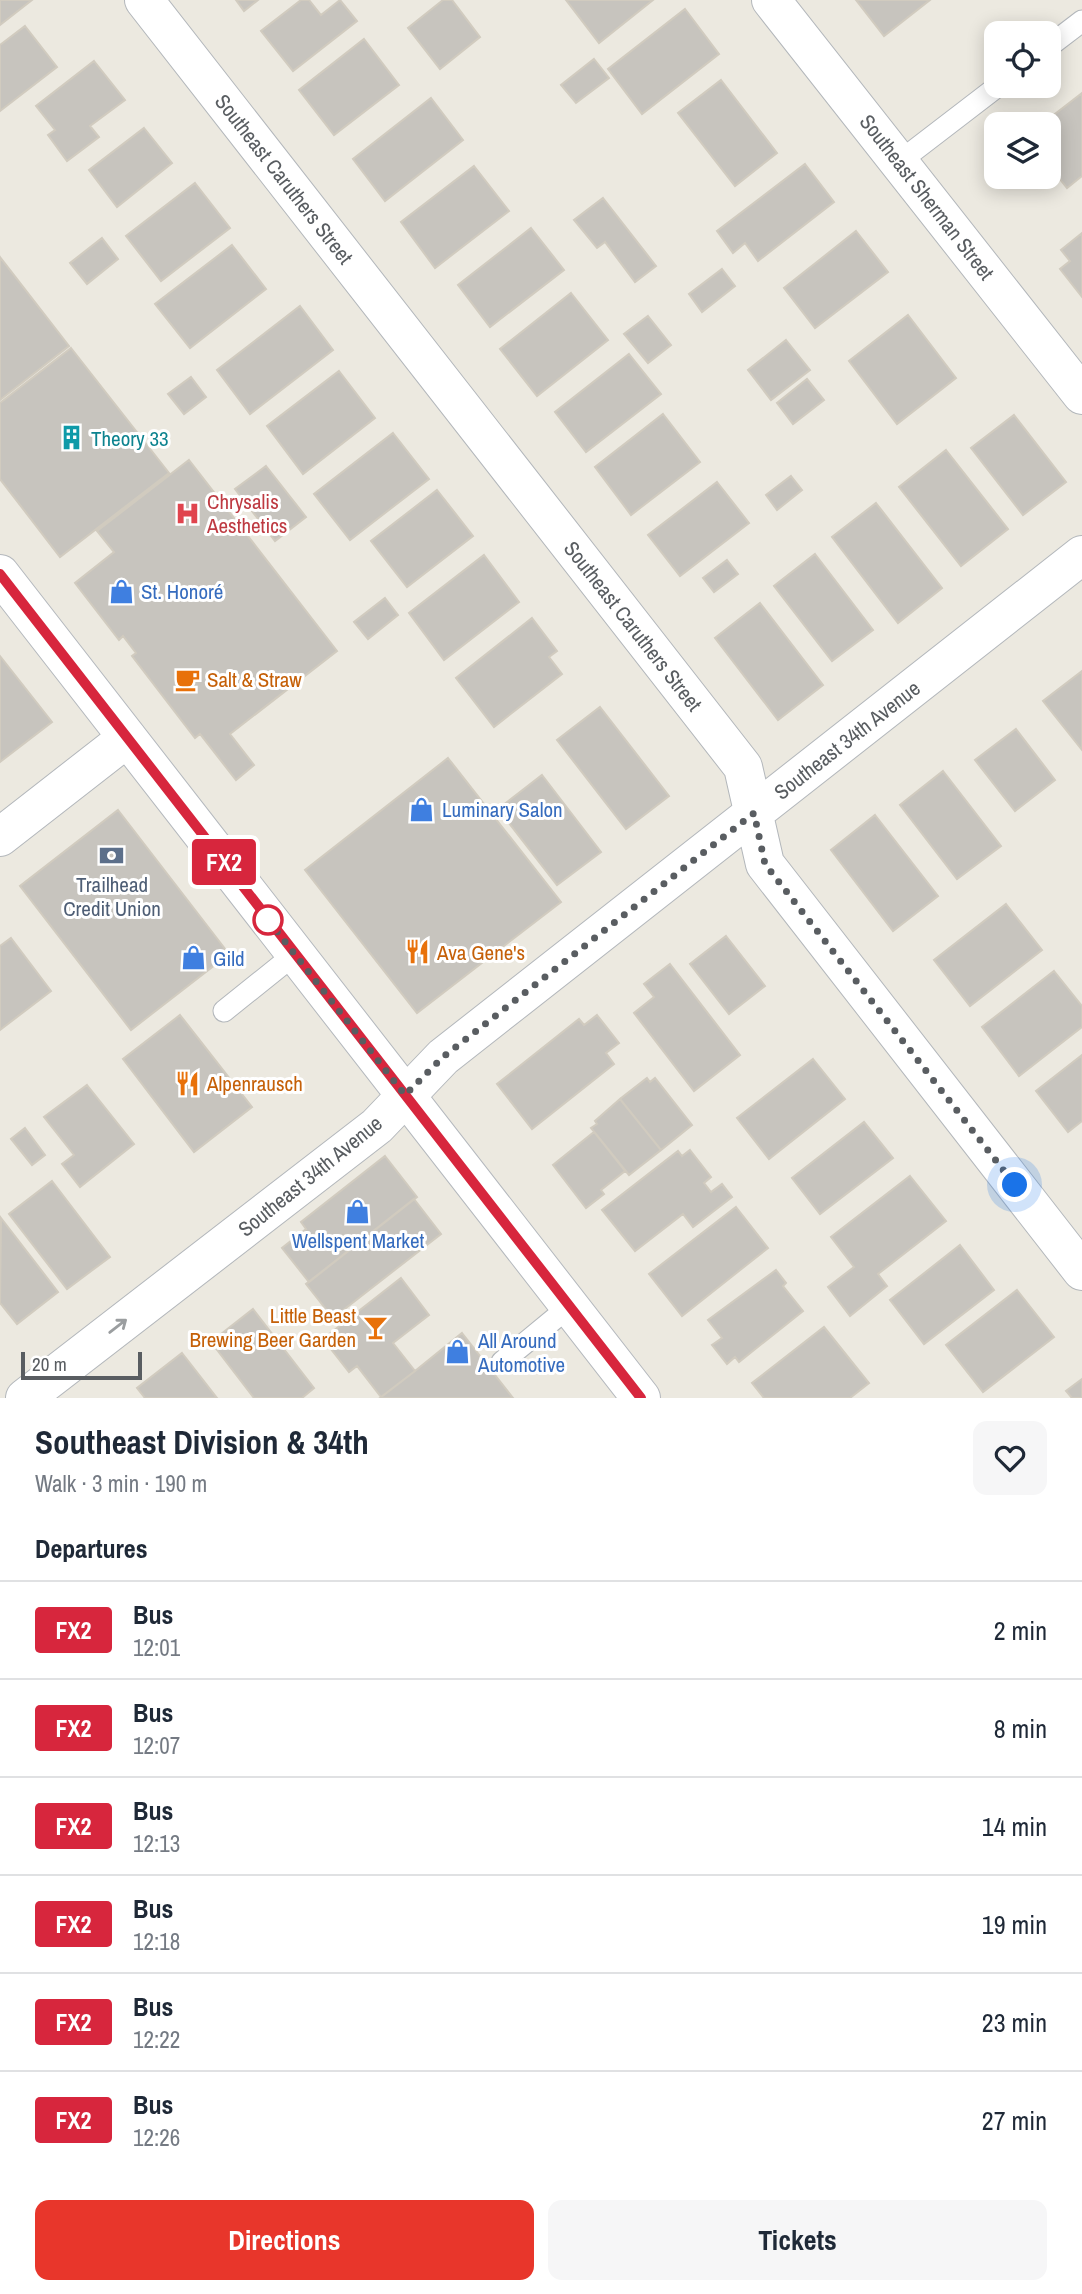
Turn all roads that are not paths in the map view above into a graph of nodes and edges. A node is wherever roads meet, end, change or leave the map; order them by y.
1 (144, 0) edge
2 (771, 0) edge
3 (1082, 21) edge
4 (1061, 37) edge
5 (984, 97) edge
6 (899, 162) junction
7 (1082, 395) edge
8 (1078, 566) edge
9 (0, 574) edge
10 (127, 738) junction
11 (754, 813) junction
12 (0, 837) edge
13 (295, 954) junction
14 (224, 1012) dead end
15 (405, 1095) junction
16 (1082, 1271) edge
17 (570, 1306) junction
18 (502, 1362) dead end
19 (25, 1398) edge
20 (641, 1398) edge

1 - 11 street, Southeast Caruthers Street
2 - 6 street, Southeast Sherman Street
3 - 4 lane
5 - 6 lane
6 - 7 street, Southeast Sherman Street
8 - 11 street, Southeast 34th Avenue
9 - 10 street
10 - 12 street
10 - 13 street
11 - 15 street, Southeast 34th Avenue
11 - 16 street, Southeast Caruthers Street
13 - 14 lane
13 - 15 street
15 - 17 street
19 -> 15 street, Southeast 34th Avenue
17 - 18 lane
17 - 20 street

